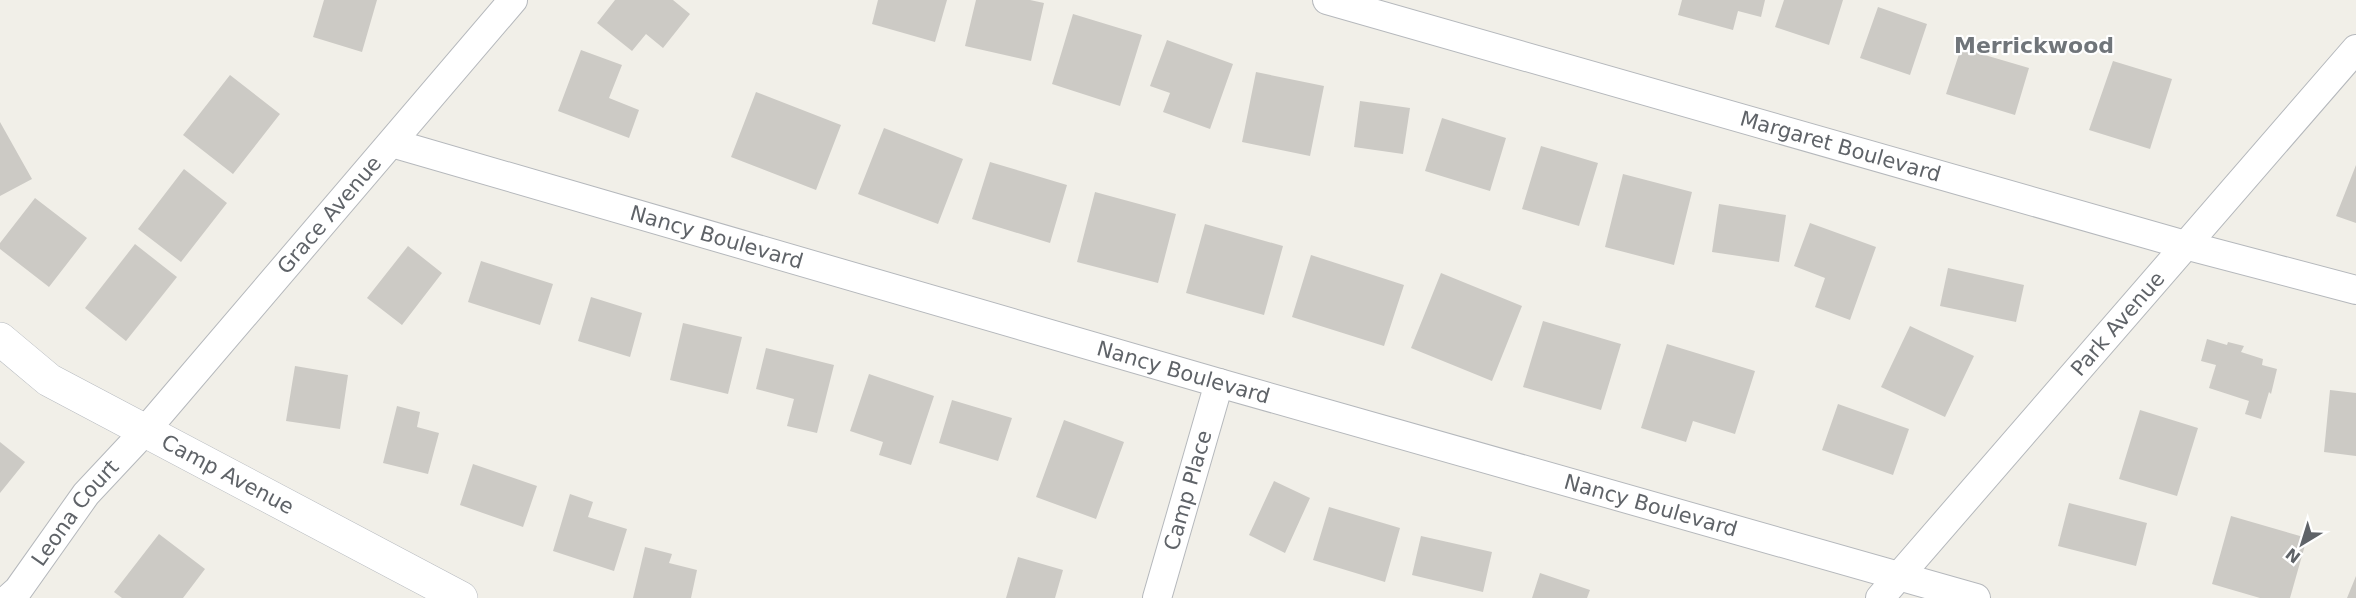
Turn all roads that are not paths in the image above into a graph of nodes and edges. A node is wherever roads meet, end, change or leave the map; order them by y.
1 (513, 0) edge
2 (1327, 0) edge
3 (2356, 49) edge
4 (392, 143) junction
5 (2185, 245) junction
6 (2356, 290) edge
7 (0, 339) edge
8 (1219, 383) junction
9 (145, 431) junction
10 (1889, 588) edge
11 (9, 598) edge
12 (461, 598) edge
13 (1157, 598) edge
14 (1977, 598) edge

1 - 4 street, Grace Avenue
2 - 5 street, Margaret Boulevard
3 - 5 street, Park Avenue
4 - 8 street, Nancy Boulevard
4 - 9 street, Grace Avenue
5 - 6 street, Margaret Boulevard
5 - 10 street, Park Avenue
7 - 9 street, Camp Avenue
8 - 10 street, Nancy Boulevard
8 - 13 street, Camp Place
9 - 11 street, Leona Court
9 - 12 street, Camp Avenue
10 - 14 street, Nancy Boulevard

